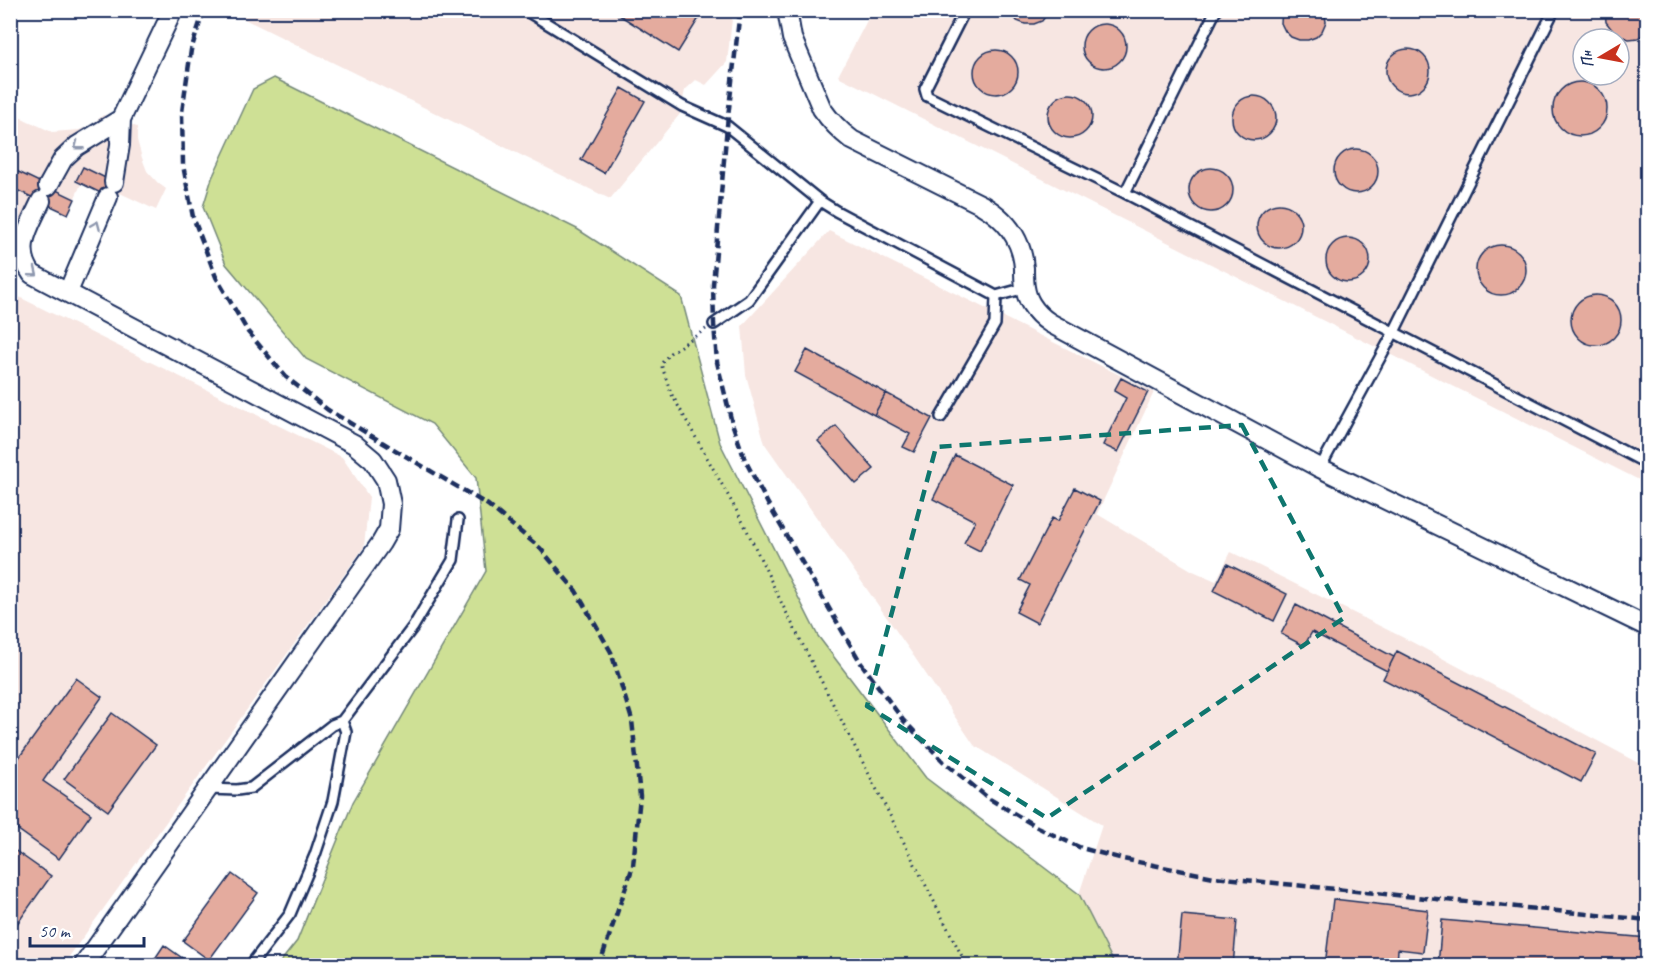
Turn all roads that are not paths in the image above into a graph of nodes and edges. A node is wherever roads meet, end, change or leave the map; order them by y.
1 (173, 10) edge
2 (525, 10) edge
3 (544, 10) edge
4 (787, 10) edge
5 (965, 10) edge
6 (1216, 10) edge
7 (1554, 10) edge
8 (539, 20) junction
9 (121, 119) junction
10 (1125, 193) junction
11 (820, 201) junction
12 (1025, 288) junction
13 (68, 292) junction
14 (996, 296) junction
15 (714, 324) road end
16 (1394, 332) junction
17 (941, 417) dead end
18 (1647, 464) edge
19 (1320, 468) junction
20 (458, 520) dead end
21 (1647, 627) edge
22 (342, 721) junction
23 (208, 789) junction
24 (83, 966) edge
25 (250, 966) edge

1 - 9 street
2 - 8 lane
3 - 8 lane
4 - 12 street
5 - 10 lane
6 - 10 lane
7 - 16 lane
8 - 11 lane
13 -> 9 street
9 -> 13 street
10 - 16 lane
11 - 14 lane
11 - 15 lane
12 - 14 lane
12 - 19 street
13 - 23 street
14 - 17 lane
16 - 18 lane
16 - 19 lane
19 - 21 street
20 - 22 lane
22 - 23 lane
22 - 25 lane
23 - 24 street

